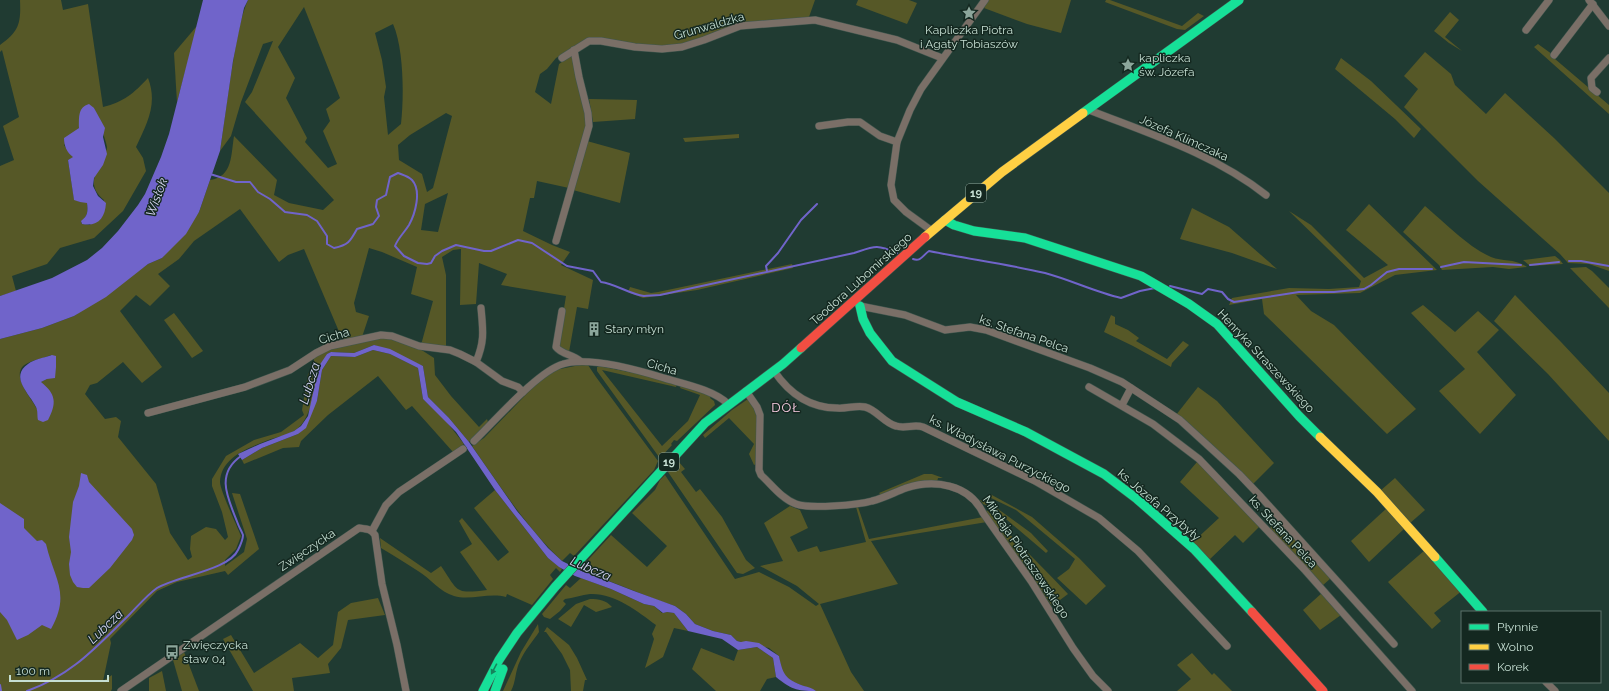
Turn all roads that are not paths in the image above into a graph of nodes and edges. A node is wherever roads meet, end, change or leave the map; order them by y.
1 (985, 0) edge
2 (1239, 0) edge
3 (1549, 0) edge
4 (1591, 2) edge
5 (1606, 18) edge
6 (1609, 26) edge
7 (1526, 30) dead end
8 (574, 50) junction
9 (1554, 55) dead end
10 (562, 58) dead end
11 (942, 58) junction
12 (1609, 58) edge
13 (1597, 92) dead end
14 (1089, 109) junction
15 (819, 126) dead end
16 (898, 142) junction
17 (1266, 196) dead end
18 (945, 220) junction
19 (932, 231) junction
20 (556, 241) dead end
21 (858, 304) junction
22 (482, 308) dead end
23 (562, 311) dead end
24 (580, 361) junction
25 (476, 362) junction
26 (774, 371) junction
27 (1089, 387) dead end
28 (1131, 388) junction
29 (746, 391) junction
30 (523, 392) junction
31 (728, 404) junction
32 (1122, 405) junction
33 (148, 413) dead end
34 (474, 441) dead end
35 (463, 449) dead end
36 (372, 531) junction
37 (1482, 611) edge
38 (533, 614) junction
39 (1394, 644) dead end
40 (1226, 646) dead end
41 (1547, 683) edge
42 (121, 691) edge
43 (406, 691) edge
44 (483, 691) edge
45 (495, 691) edge
46 (1108, 691) edge
47 (1324, 691) edge
48 (1412, 691) edge
49 (1555, 691) edge

1 - 11 street
2 - 14 main road, Teodora Lubomirskiego / 19
3 - 7 street
4 - 5 street
4 - 9 street
5 - 6 street
8 - 10 street, Grunwaldzka
8 - 11 street, Grunwaldzka
8 - 20 street
11 - 16 street
12 - 13 street
14 - 17 street, Józefa Klimczaka
14 - 18 main road, Teodora Lubomirskiego / 19
15 - 16 street
16 - 19 street
18 - 19 main road, Teodora Lubomirskiego / 19
18 - 37 main road, Henryka Straszewskiego
19 - 21 main road, Teodora Lubomirskiego / 19
21 - 26 main road, Teodora Lubomirskiego / 19
21 - 28 street, ks. Stefana Pelca
21 - 47 main road, ks. Józefa Przybyły
22 - 25 street
23 - 24 street
24 - 30 street, Cicha
24 - 31 street, Cicha
25 - 30 street, Cicha
25 - 33 street, Cicha
26 - 29 main road, Teodora Lubomirskiego / 19
26 - 40 street, ks. Władysława Purzyckiego
27 - 32 street, ks. Stefana Pelca
28 - 32 street
28 - 39 street, ks. Stefana Pelca
29 - 31 main road, Teodora Lubomirskiego / 19
29 - 46 street, Mikołaja Piotraszewskiego
30 - 34 street, Cicha
31 - 38 main road, Teodora Lubomirskiego / 19
32 - 48 street, ks. Stefana Pelca
35 - 36 street
36 - 42 street, Zwięczycka
36 - 43 street
38 -> 44 main road, 19
38 - 45 main road, 19
41 - 49 street

